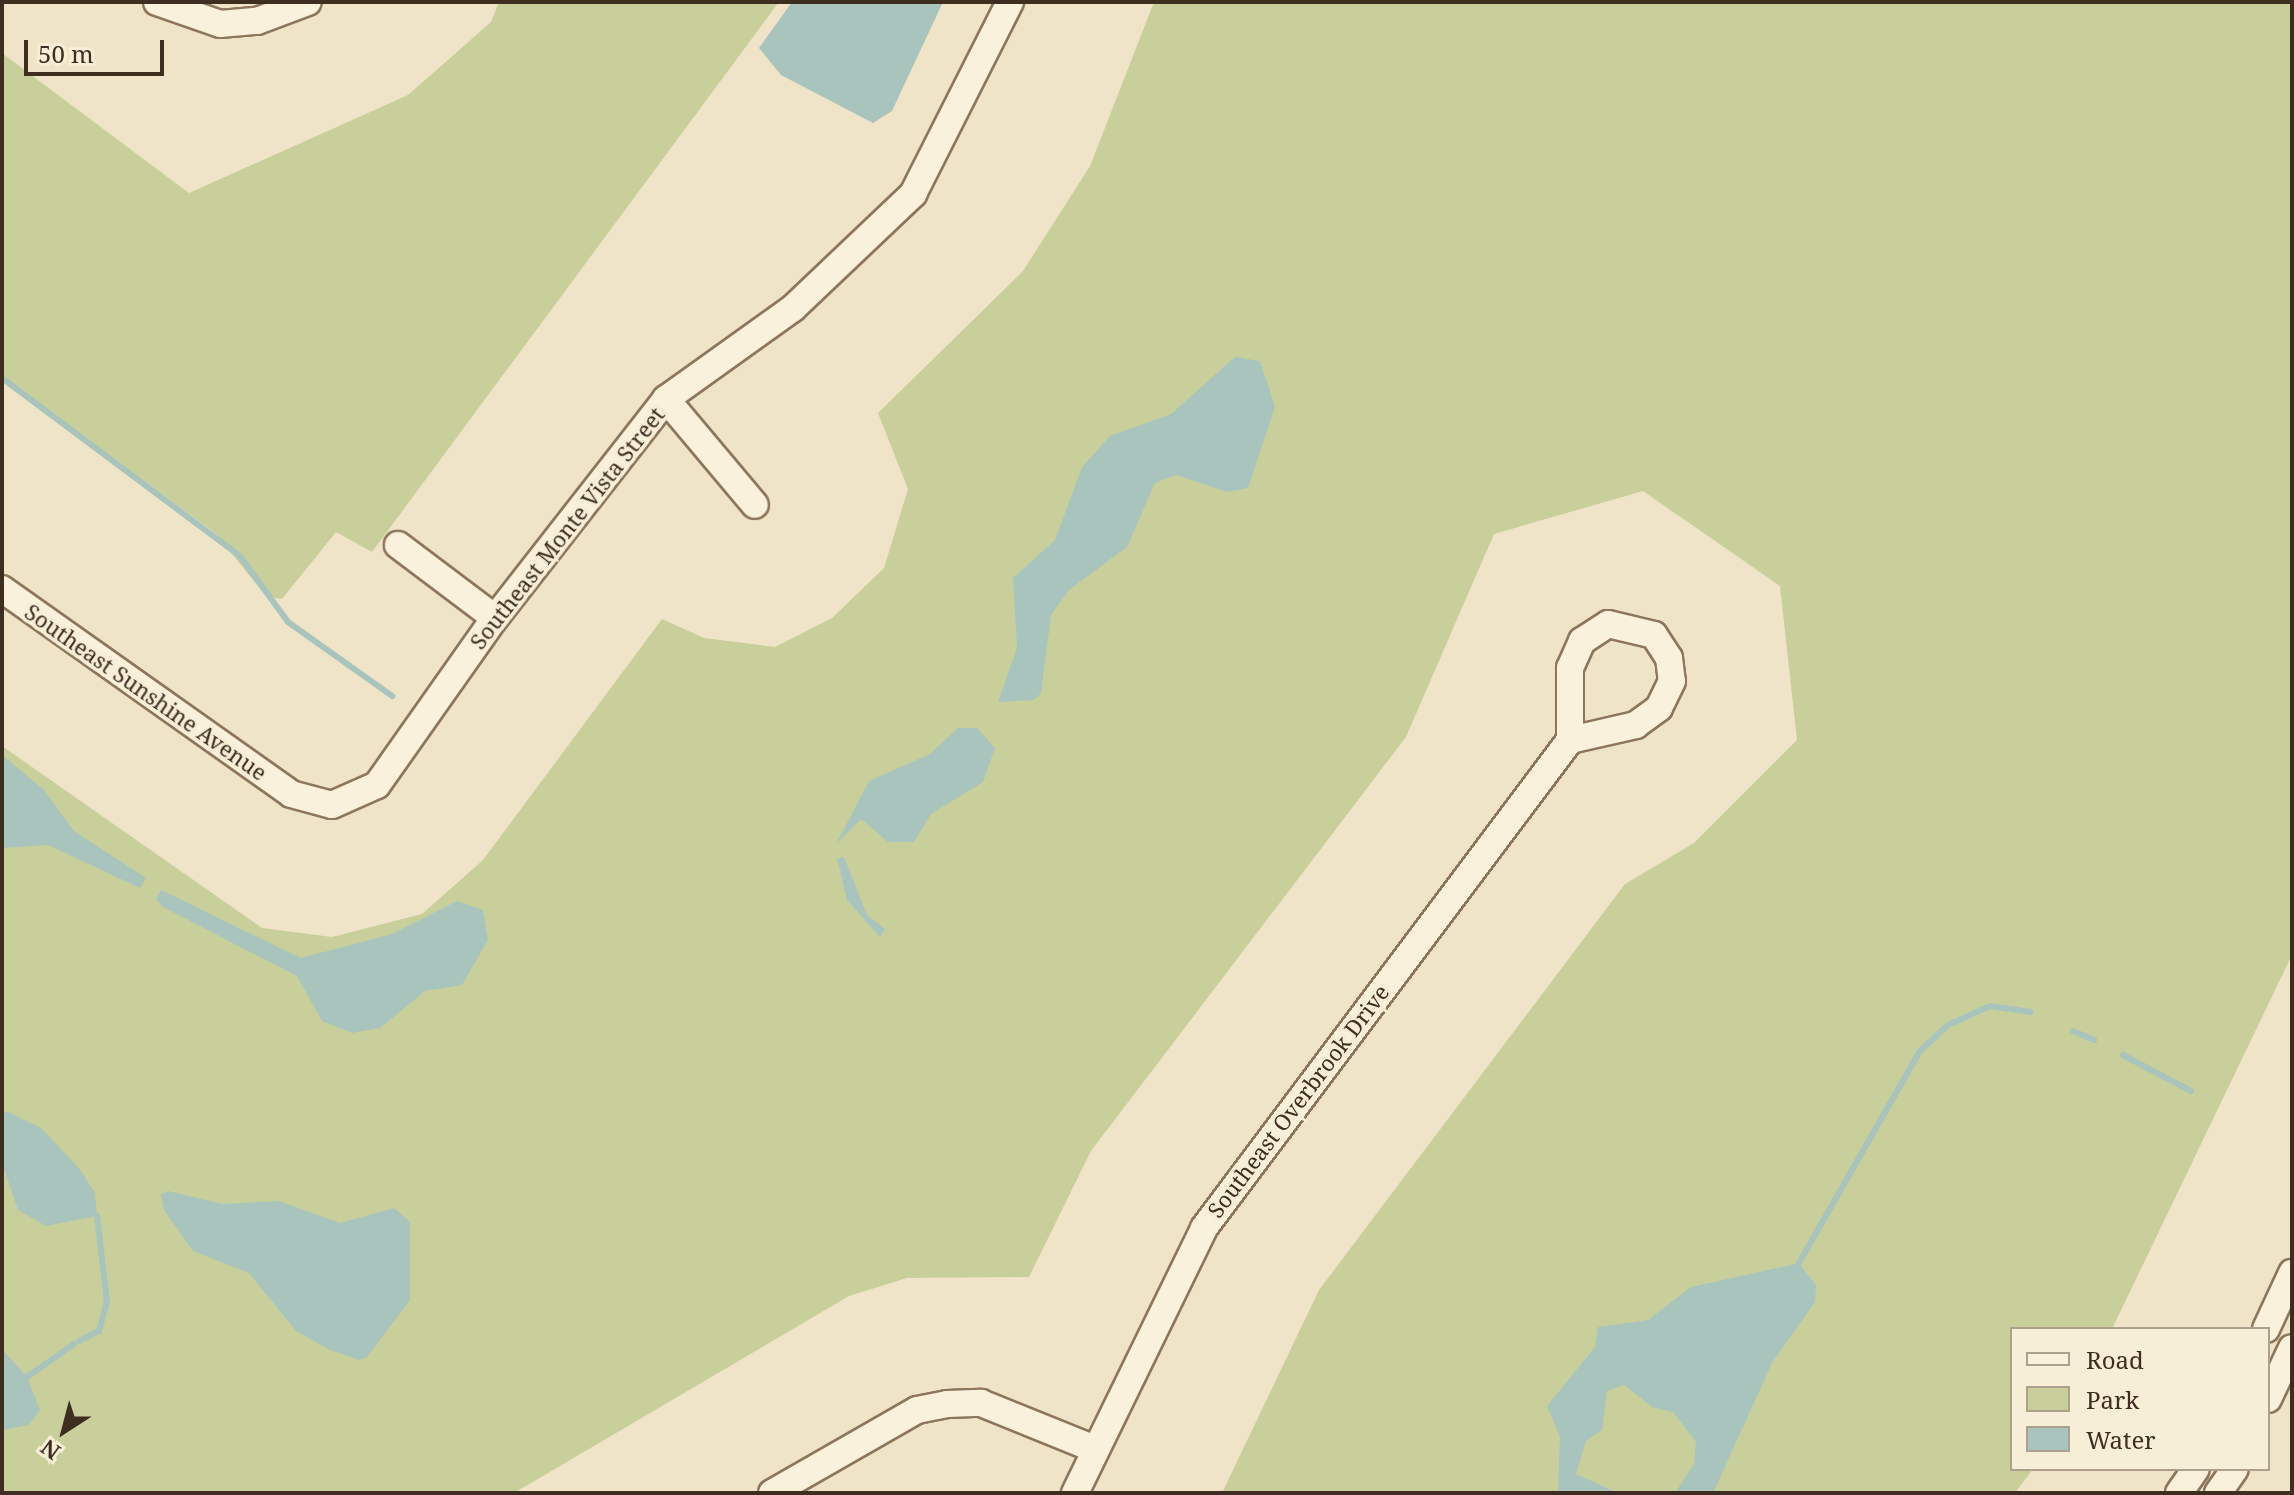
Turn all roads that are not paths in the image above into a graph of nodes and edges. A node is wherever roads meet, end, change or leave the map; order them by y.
1 (157, 2) edge
2 (308, 2) edge
3 (1010, 2) edge
4 (666, 399) junction
5 (755, 505) dead end
6 (398, 545) dead end
7 (2, 589) edge
8 (495, 618) junction
9 (1570, 740) junction
10 (291, 794) joint
11 (2292, 1273) edge
12 (2285, 1304) edge
13 (2268, 1327) edge
14 (2292, 1348) edge
15 (2270, 1395) edge
16 (1095, 1449) junction
17 (2195, 1471) edge
18 (2234, 1471) edge
19 (772, 1493) edge
20 (1075, 1493) edge
21 (2179, 1493) edge
22 (2218, 1493) edge

1 - 2 street
3 - 4 street, Southeast Monte Vista Street
4 - 5 street
4 - 8 street, Southeast Monte Vista Street
6 - 8 street
7 - 10 street, Southeast Sunshine Avenue
8 - 10 street, Southeast Monte Vista Street
9 - 9 street
9 - 16 street, Southeast Overbrook Drive
11 - 12 street
12 - 13 street
14 - 15 street
16 - 19 street
16 - 20 street, Southeast Overbrook Drive
17 - 21 street
18 - 22 street

